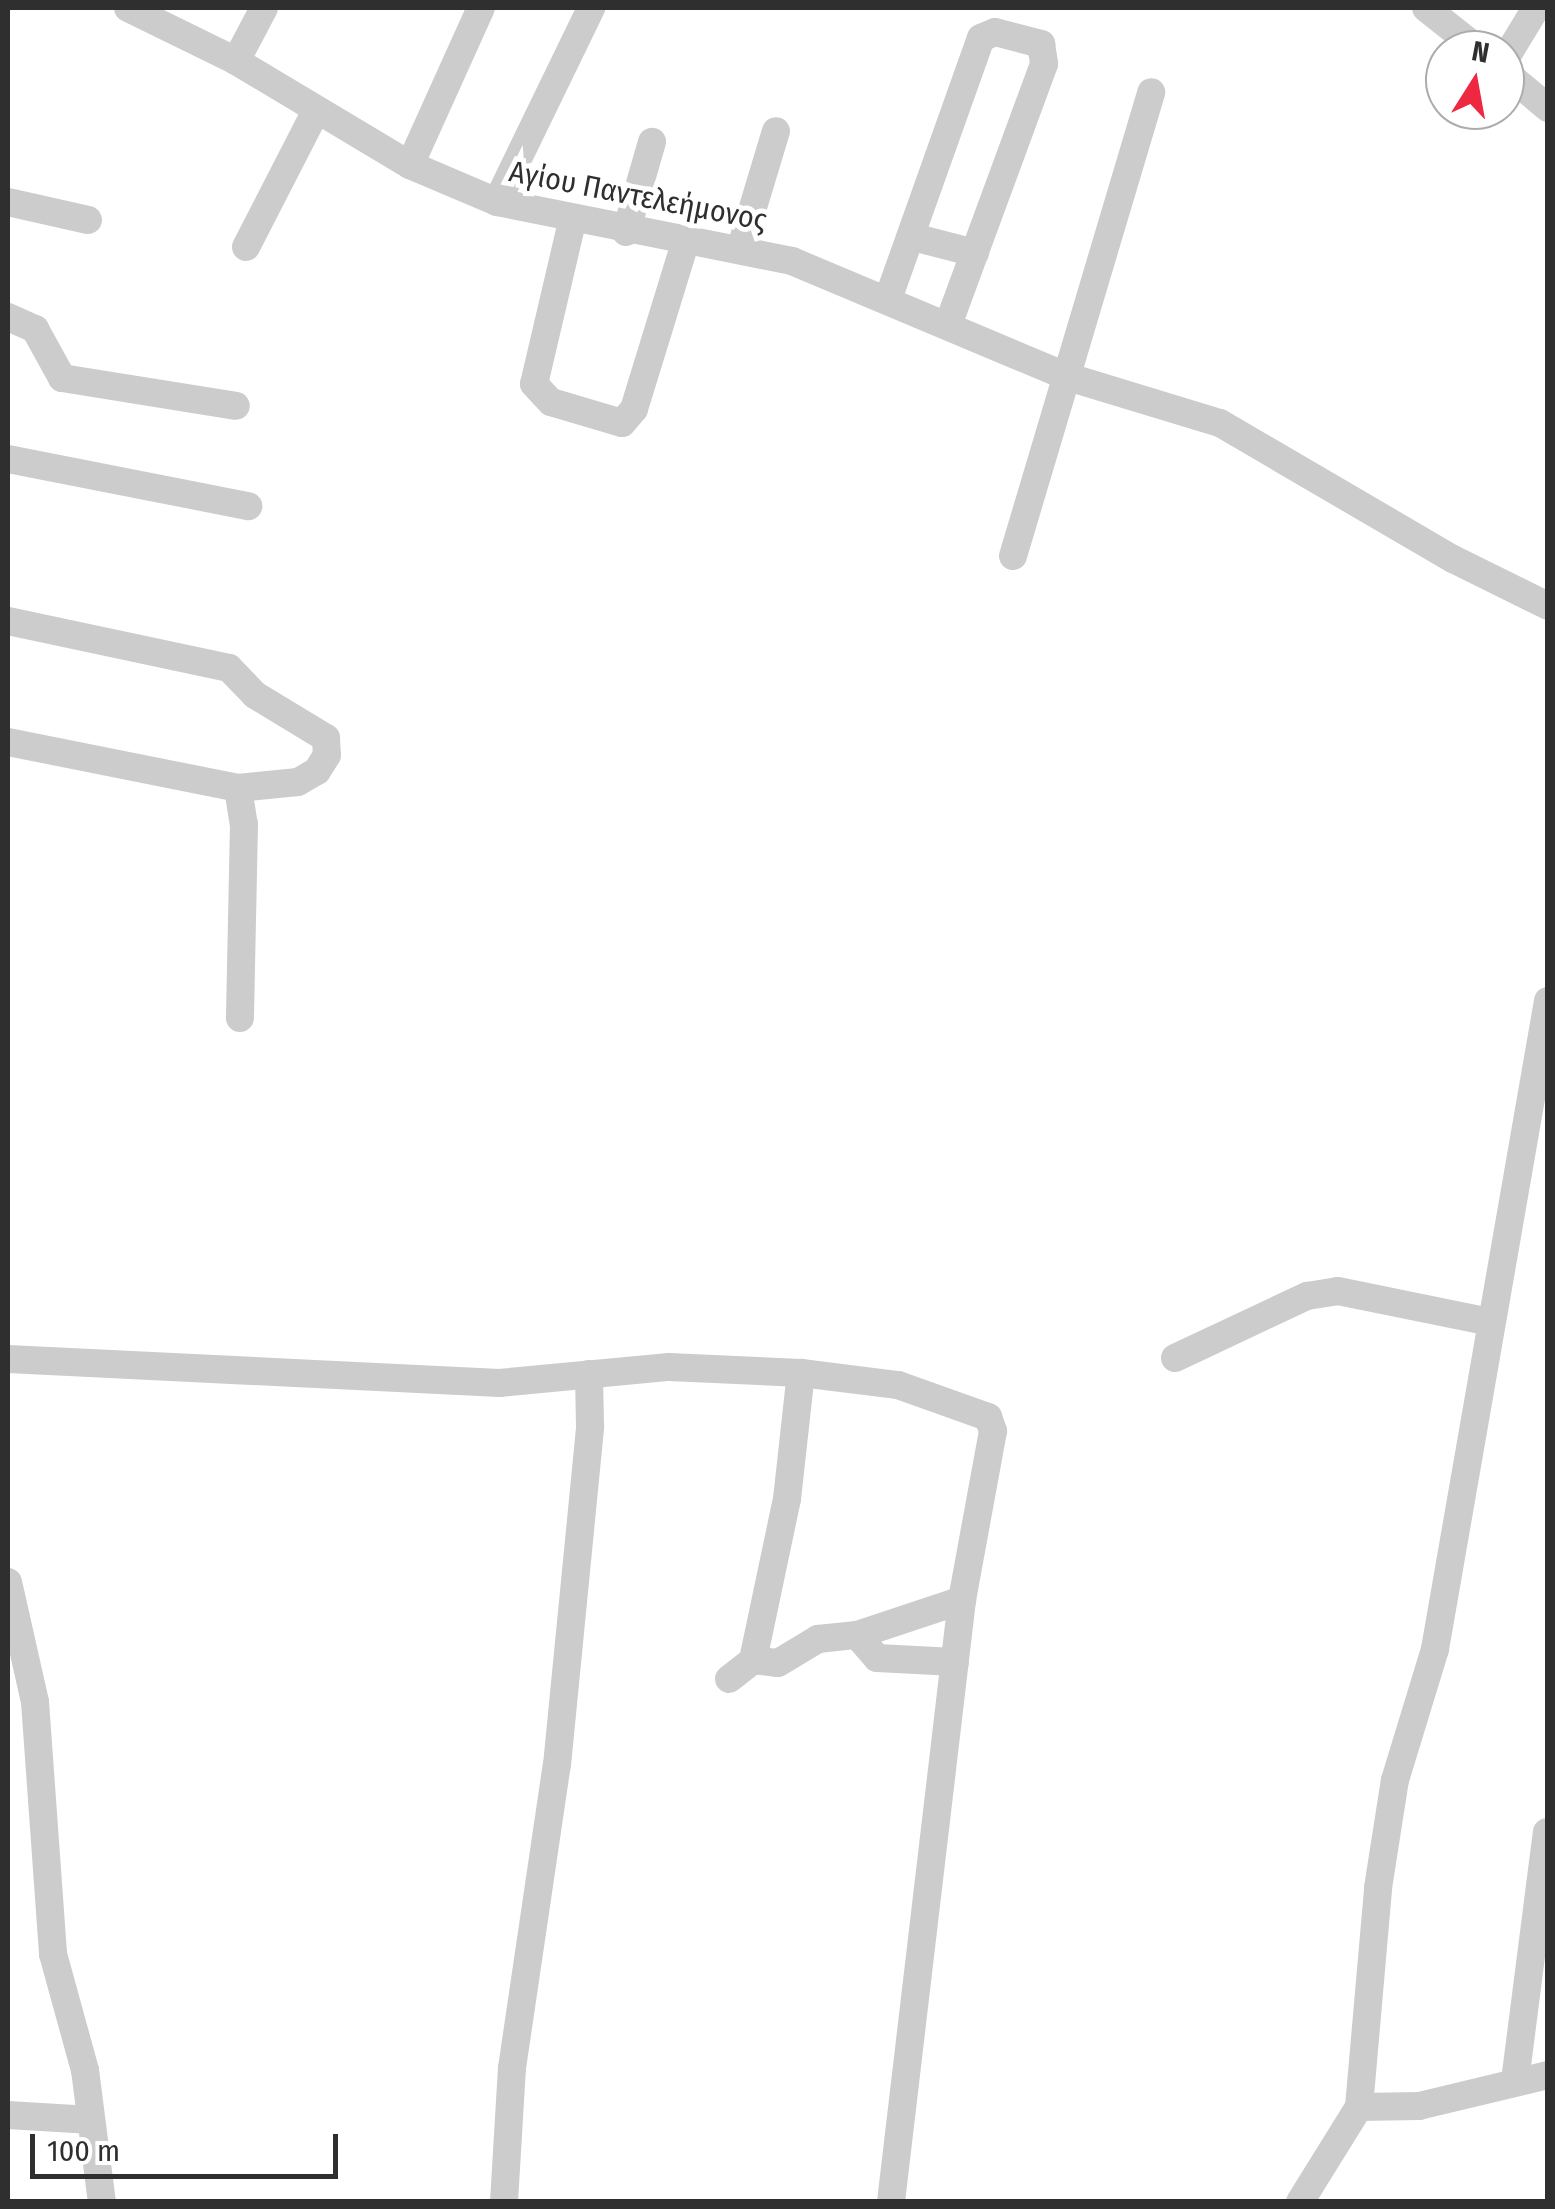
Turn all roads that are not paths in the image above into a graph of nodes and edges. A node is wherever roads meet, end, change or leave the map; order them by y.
1 (128, 8) edge
2 (264, 8) edge
3 (481, 8) edge
4 (590, 8) edge
5 (1426, 8) edge
6 (1454, 30) edge
7 (236, 61) junction
8 (1525, 89) edge
9 (1151, 92) dead end
10 (1548, 108) edge
11 (315, 113) junction
12 (776, 131) dead end
13 (652, 142) dead end
14 (410, 165) junction
15 (8, 202) edge
16 (497, 202) junction
17 (88, 220) dead end
18 (572, 222) junction
19 (626, 232) junction
20 (913, 238) junction
21 (686, 240) junction
22 (246, 247) dead end
23 (741, 248) junction
24 (975, 253) junction
25 (888, 299) junction
26 (8, 317) edge
27 (950, 322) junction
28 (1054, 371) junction
29 (236, 406) dead end
30 (8, 460) edge
31 (248, 506) dead end
32 (1013, 556) dead end
33 (1548, 606) edge
34 (8, 621) edge
35 (8, 742) edge
36 (238, 788) junction
37 (278, 788) junction
38 (244, 824) junction
39 (1548, 1001) edge
40 (240, 1018) dead end
41 (1492, 1322) junction
42 (1175, 1358) dead end
43 (8, 1359) edge
44 (801, 1372) junction
45 (588, 1374) junction
46 (8, 1585) edge
47 (962, 1600) junction
48 (857, 1635) junction
49 (753, 1660) junction
50 (954, 1662) junction
51 (728, 1679) dead end
52 (1547, 1832) edge
53 (1548, 2075) edge
54 (1515, 2081) junction
55 (1360, 2107) junction
56 (8, 2115) edge
57 (91, 2120) junction
58 (102, 2202) edge
59 (504, 2202) edge
60 (890, 2202) edge
61 (1300, 2202) edge

1 - 7 street, Αγίου Παντελεήμονος
2 - 7 street
3 - 14 street
4 - 16 street
5 - 6 street
7 - 11 street, Αγίου Παντελεήμονος
8 - 10 street
9 - 28 street
11 - 14 street, Αγίου Παντελεήμονος
11 - 22 street
12 - 23 street
13 - 19 street
14 - 16 street, Αγίου Παντελεήμονος
15 - 17 street
16 - 18 street, Αγίου Παντελεήμονος
18 - 19 street, Αγίου Παντελεήμονος
18 - 21 street
19 - 21 street, Αγίου Παντελεήμονος
20 - 24 street
20 - 24 street
20 - 25 street
21 - 23 street, Αγίου Παντελεήμονος
23 - 25 street, Αγίου Παντελεήμονος
24 - 27 street
25 - 27 street, Αγίου Παντελεήμονος
26 - 29 street
27 - 28 street, Αγίου Παντελεήμονος
28 - 32 street
28 - 33 street, Αγίου Παντελεήμονος
30 - 31 street
34 - 37 street
35 - 36 street
36 - 37 street
36 - 38 street
37 - 38 street
38 - 40 street
39 - 41 street
41 - 42 street
41 - 55 street
43 - 45 street
44 - 45 street
44 - 47 street
44 - 49 street
45 - 59 street
46 - 57 street
47 - 48 street
47 - 50 street
48 - 49 street
48 - 50 street
49 - 51 street
50 - 60 street
52 - 54 street
53 - 54 street
54 - 55 street
55 - 61 street
56 - 57 street
57 - 58 street

